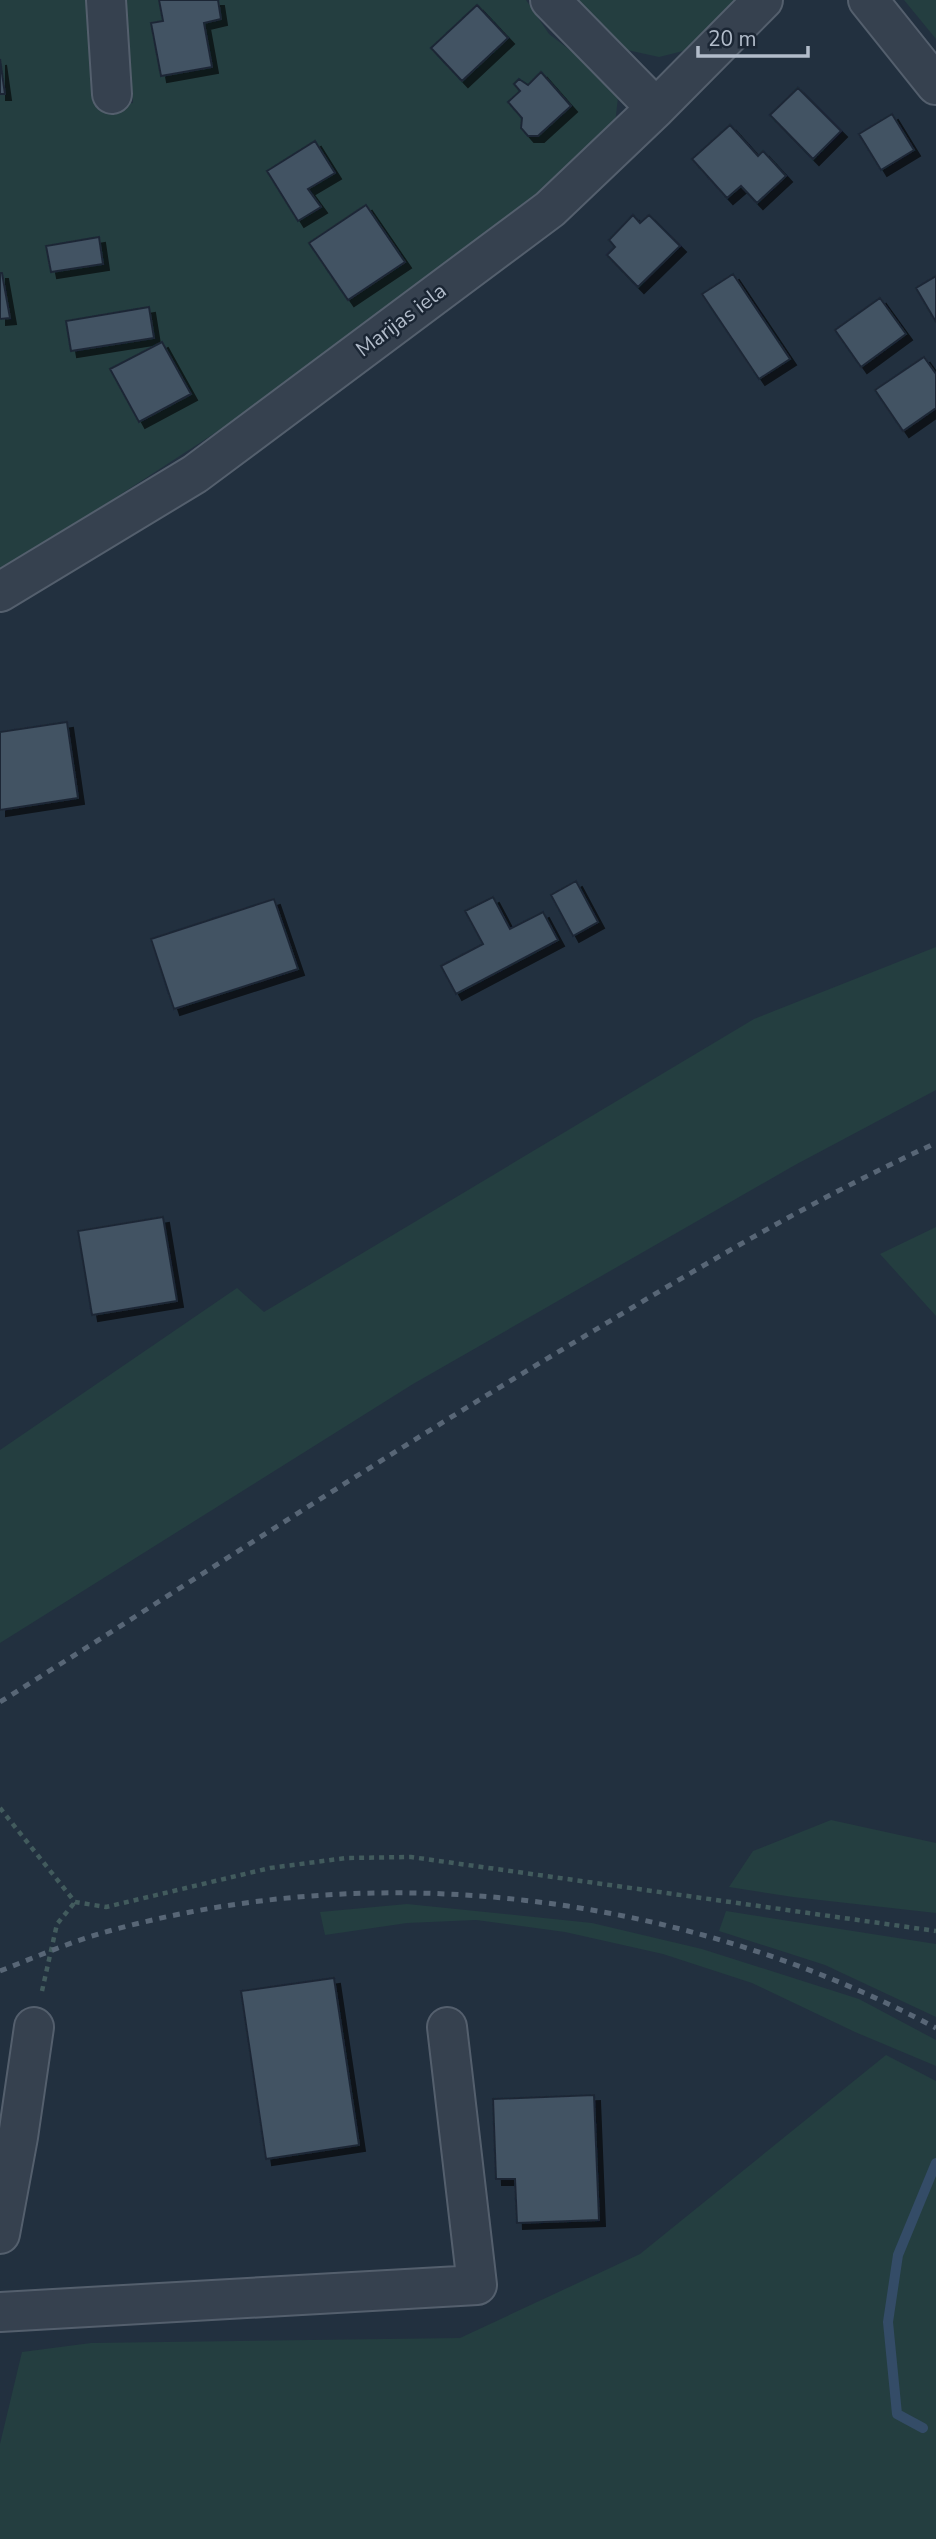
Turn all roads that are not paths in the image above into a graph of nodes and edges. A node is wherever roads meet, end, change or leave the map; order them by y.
1 (106, 0) edge
2 (550, 0) edge
3 (763, 0) edge
4 (868, 0) edge
5 (936, 85) edge
6 (112, 94) dead end
7 (656, 108) junction
8 (0, 592) edge
9 (34, 2027) road end
10 (447, 2027) dead end
11 (0, 2234) edge
12 (0, 2312) edge

1 - 6 street
2 - 7 street
3 - 7 street, Marijas iela
4 - 5 street
7 - 8 street, Marijas iela
9 - 11 street
10 - 12 street

